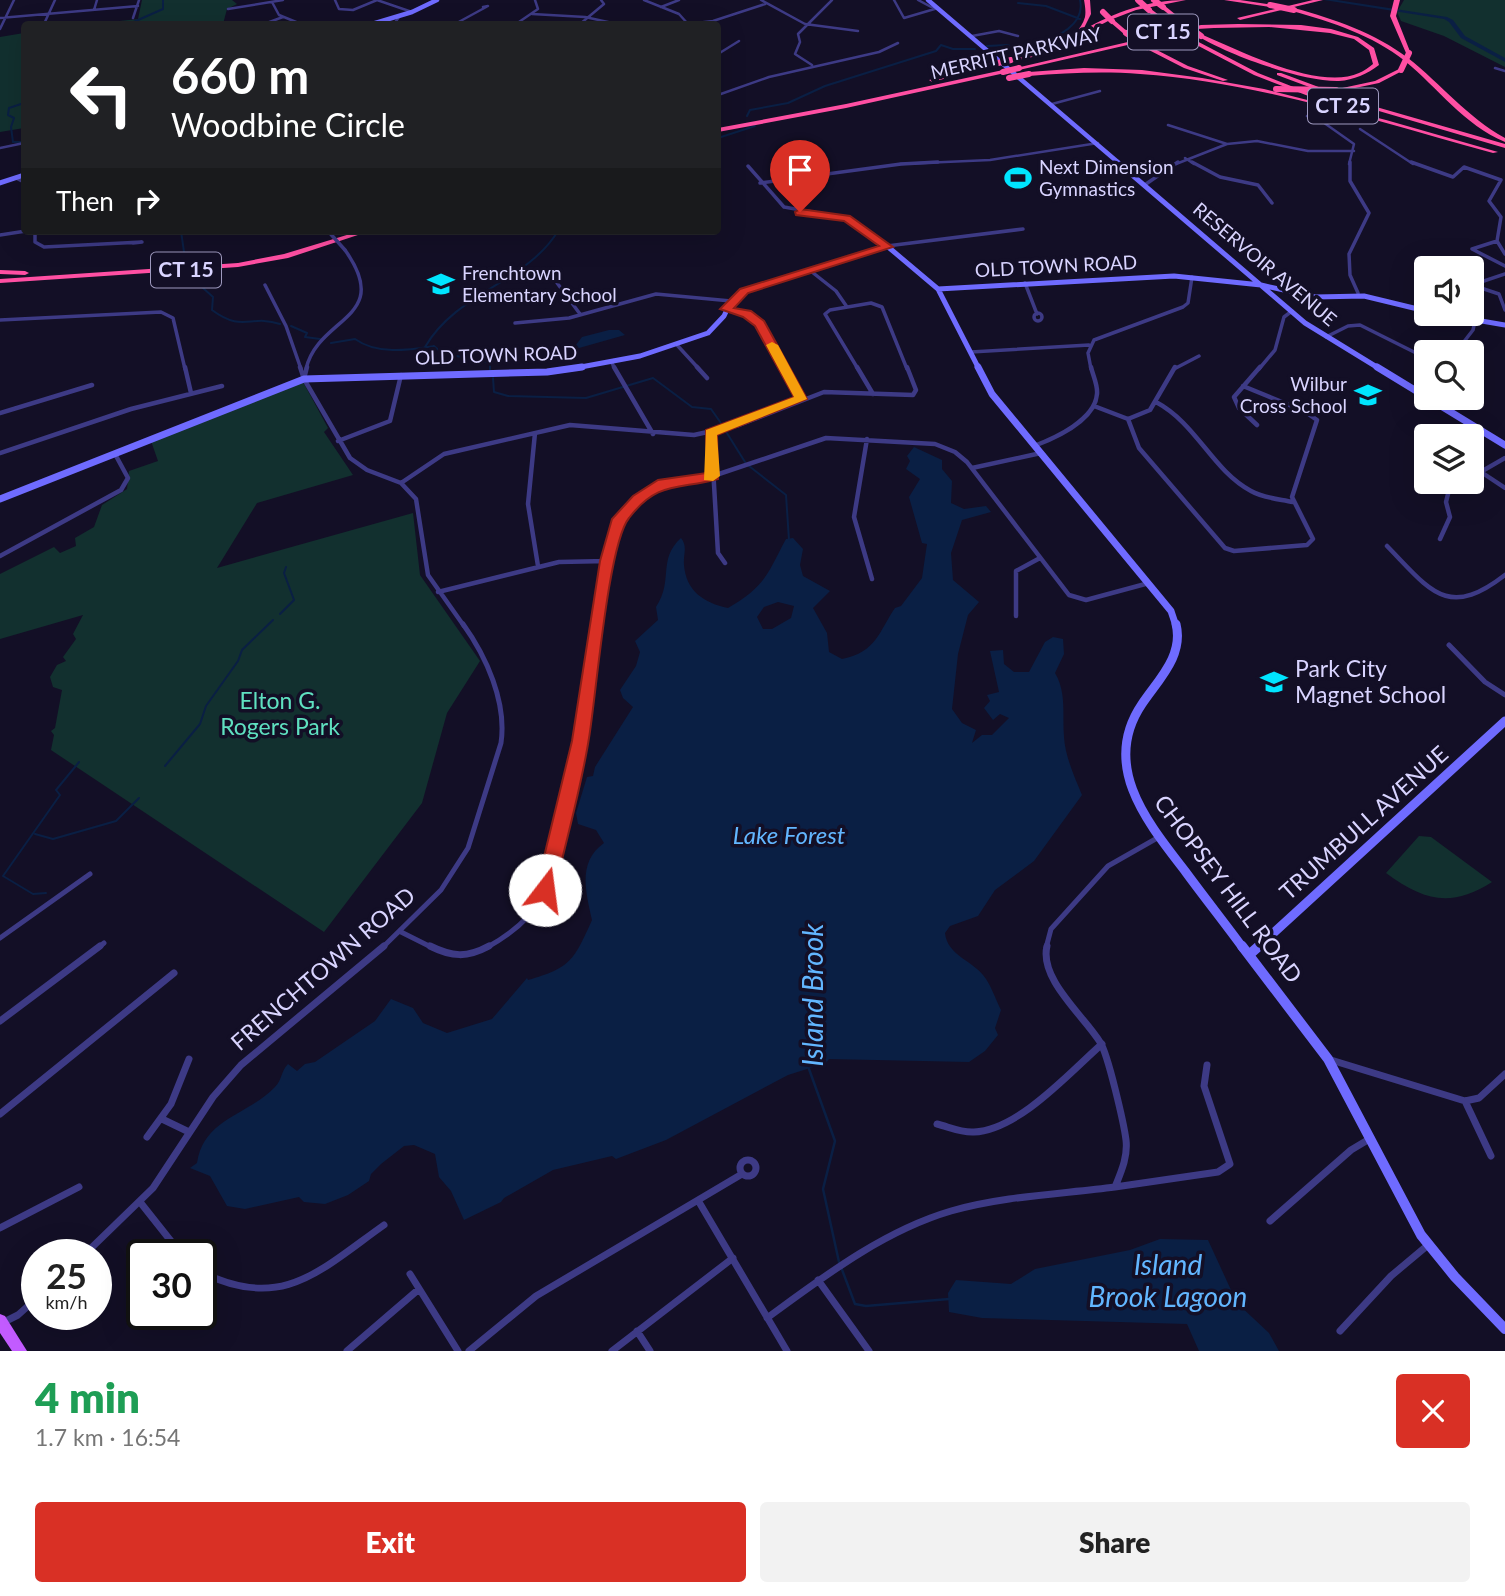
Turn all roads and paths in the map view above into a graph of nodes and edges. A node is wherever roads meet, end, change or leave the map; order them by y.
1 (14, 0) edge
2 (55, 0) edge
3 (97, 0) edge
4 (139, 0) edge
5 (283, 0) edge
6 (335, 0) edge
7 (377, 0) edge
8 (437, 0) edge
9 (535, 0) edge
10 (601, 0) edge
11 (644, 0) edge
12 (679, 0) edge
13 (761, 0) edge
14 (832, 0) edge
15 (894, 0) edge
16 (918, 0) edge
17 (928, 0) edge
18 (1087, 0) edge
19 (1139, 0) edge
20 (1154, 0) edge
21 (1183, 0) edge
22 (1227, 0) edge
23 (1245, 0) edge
24 (1310, 0) edge
25 (1320, 0) edge
26 (1397, 0) edge
27 (271, 1) edge
28 (1095, 3) edge
29 (765, 4) junction
30 (1271, 5) junction
31 (138, 6) junction
32 (483, 7) dead end
33 (661, 7) junction
34 (937, 8) junction
35 (228, 9) dead end
36 (94, 10) junction
37 (412, 12) junction
38 (49, 14) junction
39 (532, 14) junction
40 (592, 16) junction
41 (283, 17) junction
42 (399, 17) junction
43 (2, 18) edge
44 (133, 18) dead end
45 (46, 21) edge
46 (272, 21) edge
47 (293, 21) edge
48 (384, 21) edge
49 (396, 21) edge
50 (460, 21) edge
51 (521, 21) edge
52 (584, 21) edge
53 (608, 21) edge
54 (686, 21) edge
55 (712, 21) edge
56 (805, 24) junction
57 (1198, 28) junction
58 (0, 29) edge
59 (858, 31) dead end
60 (972, 36) junction
61 (1018, 36) dead end
62 (1201, 36) junction
63 (739, 41) dead end
64 (898, 43) dead end
65 (1065, 43) junction
66 (721, 51) edge
67 (1015, 64) junction
68 (812, 65) junction
69 (1000, 68) junction
70 (1495, 68) dead end
71 (1505, 71) edge
72 (1100, 91) dead end
73 (721, 94) edge
74 (1052, 104) junction
75 (822, 111) junction
76 (1307, 116) dead end
77 (1168, 125) dead end
78 (721, 126) edge
79 (721, 127) edge
80 (1360, 129) dead end
81 (1505, 140) edge
82 (1098, 143) junction
83 (21, 144) edge
84 (1227, 145) junction
85 (1505, 146) edge
86 (0, 148) edge
87 (1354, 151) junction
88 (1495, 152) junction
89 (1505, 155) edge
90 (1185, 158) junction
91 (748, 166) dead end
92 (21, 176) edge
93 (16, 178) junction
94 (21, 180) edge
95 (0, 183) edge
96 (761, 184) junction
97 (1146, 184) junction
98 (1272, 203) dead end
99 (1023, 229) dead end
100 (21, 232) edge
101 (0, 235) edge
102 (35, 235) edge
103 (332, 235) edge
104 (334, 235) edge
105 (354, 235) edge
106 (1497, 241) junction
107 (134, 243) dead end
108 (887, 247) junction
109 (1505, 254) edge
110 (1505, 266) edge
111 (550, 272) dead end
112 (812, 272) junction
113 (1505, 274) edge
114 (1192, 277) junction
115 (0, 278) edge
116 (1025, 284) junction
117 (265, 285) dead end
118 (1261, 285) junction
119 (938, 289) junction
120 (1358, 293) dead end
121 (731, 301) junction
122 (847, 307) junction
123 (1414, 308) edge
124 (726, 309) junction
125 (1505, 310) edge
126 (1292, 312) junction
127 (580, 314) junction
128 (1037, 314) dead end
129 (0, 320) edge
130 (1484, 322) edge
131 (515, 323) dead end
132 (1505, 325) edge
133 (1326, 337) junction
134 (677, 345) junction
135 (1088, 345) junction
136 (971, 352) junction
137 (1414, 352) edge
138 (1199, 356) dead end
139 (308, 362) junction
140 (296, 363) junction
141 (611, 363) junction
142 (401, 375) junction
143 (707, 378) dead end
144 (304, 379) junction
145 (92, 385) dead end
146 (222, 386) dead end
147 (1243, 386) junction
148 (1414, 388) edge
149 (191, 393) junction
150 (873, 394) junction
151 (801, 399) junction
152 (1156, 402) junction
153 (1094, 406) junction
154 (1450, 410) edge
155 (0, 413) edge
156 (1128, 419) junction
157 (1258, 425) dead end
158 (535, 433) junction
159 (711, 433) junction
160 (653, 434) junction
161 (867, 439) junction
162 (338, 441) junction
163 (1505, 445) edge
164 (1034, 446) junction
165 (0, 453) edge
166 (1041, 453) junction
167 (115, 454) junction
168 (1505, 458) edge
169 (972, 468) junction
170 (1484, 470) edge
171 (1484, 474) edge
172 (713, 476) junction
173 (401, 483) junction
174 (1505, 488) edge
175 (1448, 494) edge
176 (0, 499) edge
177 (1293, 502) junction
178 (1440, 538) dead end
179 (1387, 546) dead end
180 (0, 556) edge
181 (1040, 558) junction
182 (607, 561) junction
183 (725, 563) dead end
184 (538, 566) junction
185 (1505, 575) edge
186 (872, 579) dead end
187 (1149, 583) junction
188 (438, 592) junction
189 (1016, 616) dead end
190 (1448, 646) dead end
191 (1505, 695) edge
192 (1505, 721) edge
193 (1159, 836) junction
194 (90, 874) dead end
195 (401, 932) junction
196 (0, 938) edge
197 (104, 943) dead end
198 (1250, 954) junction
199 (174, 973) dead end
200 (0, 1021) edge
201 (1102, 1044) junction
202 (189, 1059) dead end
203 (1328, 1059) junction
204 (1208, 1065) dead end
205 (1505, 1074) edge
206 (1465, 1101) junction
207 (0, 1114) edge
208 (162, 1119) junction
209 (937, 1124) dead end
210 (189, 1132) junction
211 (147, 1137) dead end
212 (1370, 1138) junction
213 (1491, 1156) dead end
214 (1229, 1157) joint
215 (742, 1174) dead end
216 (1115, 1186) junction
217 (79, 1187) dead end
218 (140, 1202) junction
219 (699, 1202) junction
220 (1270, 1221) dead end
221 (384, 1225) dead end
222 (0, 1228) edge
223 (101, 1239) edge
224 (169, 1239) edge
225 (1428, 1245) junction
226 (733, 1258) junction
227 (410, 1274) dead end
228 (818, 1280) junction
229 (217, 1281) edge
230 (419, 1289) junction
231 (21, 1312) edge
232 (767, 1318) junction
233 (1, 1323) edge
234 (1505, 1329) edge
235 (637, 1331) junction
236 (1340, 1331) dead end
237 (20, 1351) edge
238 (347, 1351) edge
239 (458, 1351) edge
240 (469, 1351) edge
241 (612, 1351) edge
242 (650, 1351) edge
243 (786, 1351) edge
244 (869, 1351) edge

1 - 43 street
2 - 38 street
3 - 36 street
4 - 31 street
5 - 27 street
6 - 7 street
7 - 37 street
8 - 37 main road
9 - 39 street
10 - 40 street
11 - 33 street
12 - 33 street
13 - 29 street
14 - 56 street
15 - 34 street
16 - 34 street
17 - 34 main road, RESERVOIR AVENUE
18 - 65 highway
19 - 88 highway, CT 25, bridge
20 - 62 highway, CT 25, bridge
21 - 65 highway
22 - 30 highway
23 - 30 highway
24 - 67 highway, MERRITT PARKWAY / CT 15
25 - 57 highway, MERRITT PARKWAY / CT 15
26 - 28 highway, bridge
27 - 35 street
27 - 41 street
29 - 55 street
29 - 56 street
30 - 81 highway, bridge
31 - 36 street
31 - 44 street
32 - 50 street
33 - 54 street
34 - 60 main road, RESERVOIR AVENUE
36 - 38 street
37 - 42 main road
38 - 43 street
38 - 45 street
39 - 40 street
39 - 51 street
40 - 52 street
40 - 53 street
41 - 46 street
41 - 47 street
42 - 48 main road
42 - 49 street
43 - 58 street
56 - 59 street
56 - 68 street
57 - 62 highway
57 - 67 highway, MERRITT PARKWAY / CT 15
60 - 61 street
60 - 74 main road, RESERVOIR AVENUE
62 - 85 highway, CT 25
63 - 66 street
64 - 68 street
65 - 67 highway
67 - 69 highway, MERRITT PARKWAY / CT 15, bridge
67 - 69 highway, bridge
68 - 73 street
69 - 75 highway, MERRITT PARKWAY / CT 15
69 - 78 highway, MERRITT PARKWAY / CT 15
70 - 71 street
72 - 74 street
74 - 82 main road, RESERVOIR AVENUE
75 - 79 highway, MERRITT PARKWAY / CT 15
75 - 88 highway, bridge
76 - 87 street
77 - 84 street
80 - 106 street
82 - 96 street
82 - 97 main road, RESERVOIR AVENUE
83 - 86 street
84 - 87 street
84 - 90 street
87 - 120 street
88 - 89 highway, CT 25
90 - 97 street
90 - 98 street
91 - 96 street
92 - 93 main road
93 - 94 street
93 - 95 main road
96 - 108 street
97 - 118 main road, RESERVOIR AVENUE
99 - 108 street
100 - 101 street
102 - 107 street
103 - 139 street, bridge
104 - 115 highway, CT 15
105 - 115 highway, CT 15
106 - 109 street
106 - 110 street
108 - 112 main road
108 - 119 main road
111 - 127 street
112 - 121 main road
112 - 122 street
113 - 125 street
114 - 116 main road, OLD TOWN ROAD
114 - 118 main road, OLD TOWN ROAD
114 - 135 street
116 - 119 main road, OLD TOWN ROAD
116 - 128 street
117 - 140 street
118 - 123 main road, OLD TOWN ROAD
118 - 126 main road, RESERVOIR AVENUE
119 - 136 main road, CHOPSEY HILL ROAD
121 - 124 main road, OLD TOWN ROAD
121 - 127 street
122 - 150 street
122 - 150 street
124 - 134 main road, OLD TOWN ROAD
124 - 151 street
126 - 133 main road, RESERVOIR AVENUE
126 - 147 street
127 - 131 street
129 - 149 street
130 - 132 main road
133 - 137 street
133 - 148 main road, RESERVOIR AVENUE
134 - 141 main road, OLD TOWN ROAD
134 - 143 street
135 - 136 street
135 - 153 street
136 - 164 main road, CHOPSEY HILL ROAD
138 - 152 street
139 - 140 street
139 - 144 street
140 - 144 street
141 - 142 main road, OLD TOWN ROAD
141 - 160 street
142 - 144 main road, OLD TOWN ROAD
142 - 162 street
144 - 162 street
144 - 167 main road, OLD TOWN ROAD
145 - 155 street
146 - 149 street
147 - 157 street
147 - 177 street
149 - 165 street
150 - 151 street
151 - 159 street
152 - 156 street
152 - 177 street
153 - 156 street
153 - 164 street
154 - 163 main road, RESERVOIR AVENUE
156 - 177 street
158 - 160 street
158 - 173 street
158 - 184 street
159 - 160 street
159 - 172 street
161 - 169 street
161 - 172 street
161 - 186 street
162 - 173 street
164 - 166 main road, CHOPSEY HILL ROAD
166 - 169 street
166 - 187 main road, CHOPSEY HILL ROAD
167 - 176 main road, OLD TOWN ROAD
167 - 180 street
168 - 170 street
169 - 181 street
171 - 174 street
172 - 182 street
172 - 183 street
173 - 188 street, FRENCHTOWN ROAD
175 - 178 street
179 - 185 street
181 - 187 street
181 - 189 street
182 - 184 street
182 - 195 street
184 - 188 street
187 - 193 main road, CHOPSEY HILL ROAD
188 - 195 street, FRENCHTOWN ROAD
190 - 191 street
192 - 198 main road, TRUMBULL AVENUE
193 - 198 main road, CHOPSEY HILL ROAD
193 - 201 street
194 - 196 street
195 - 210 street, FRENCHTOWN ROAD
197 - 200 street
198 - 203 main road, CHOPSEY HILL ROAD
199 - 207 street
201 - 209 street
201 - 216 street
202 - 208 street
203 - 206 street
203 - 212 main road, CHOPSEY HILL ROAD
204 - 214 street
205 - 206 street
206 - 213 street
208 - 210 street
208 - 211 street
210 - 218 street, FRENCHTOWN ROAD
212 - 220 street
212 - 225 main road, CHOPSEY HILL ROAD
214 - 216 street
215 - 219 street
216 - 228 street
217 - 222 street
218 - 223 street, FRENCHTOWN ROAD
218 - 224 street
219 - 226 street
219 - 240 street
221 - 229 street
225 - 234 main road, CHOPSEY HILL ROAD
225 - 236 street
226 - 232 street
226 - 235 street
227 - 230 street
228 - 232 street
228 - 244 street
230 - 238 street
230 - 239 street
231 - 233 street
232 - 243 street
233 - 237 main road
235 - 241 street
235 - 242 street

